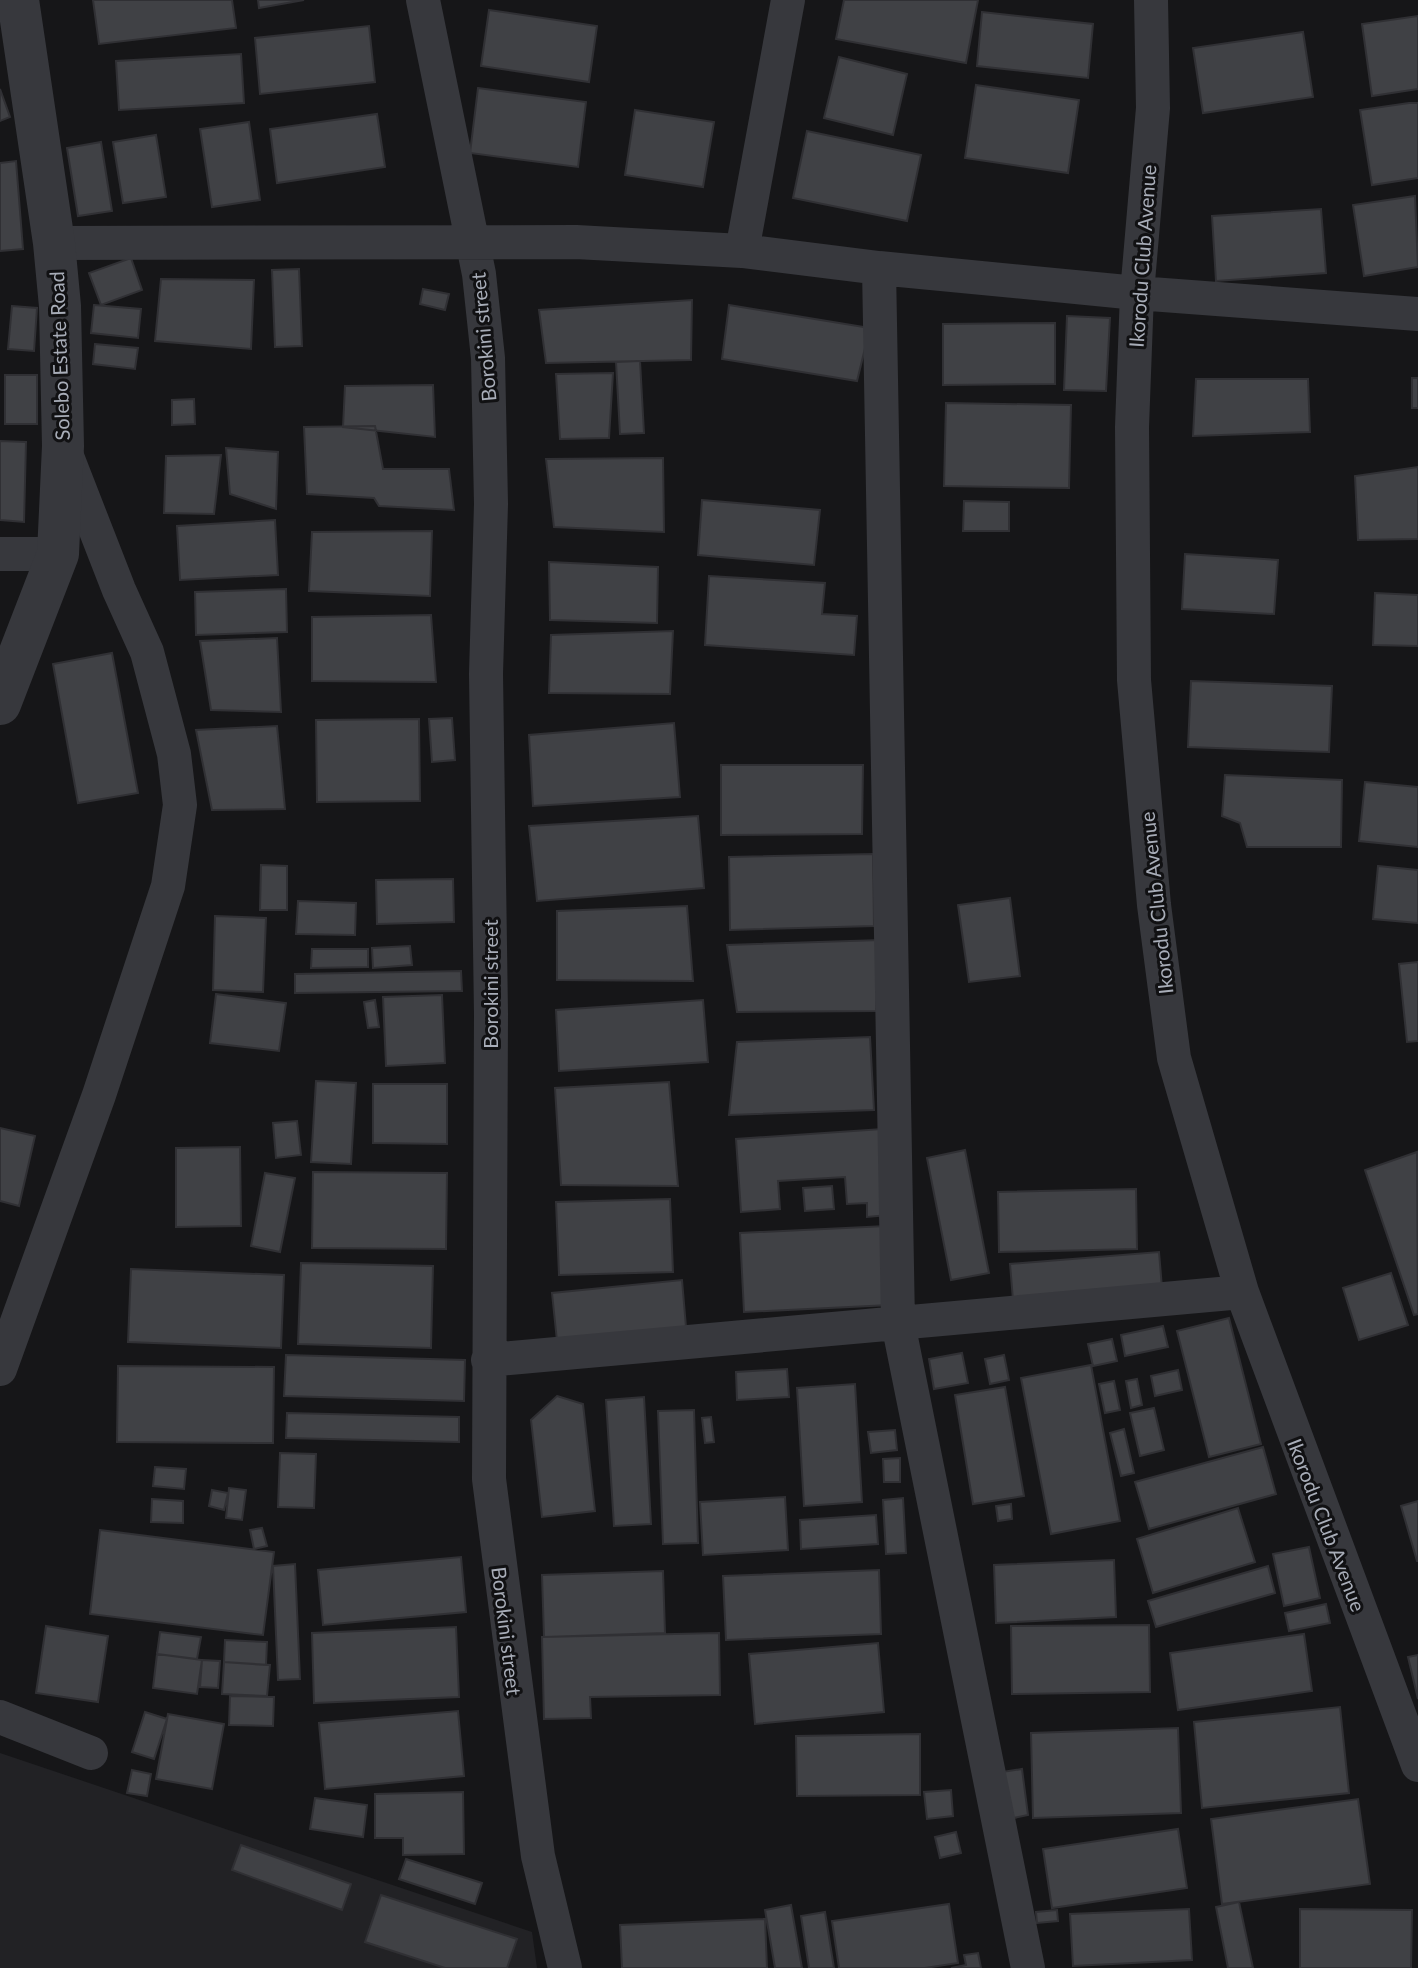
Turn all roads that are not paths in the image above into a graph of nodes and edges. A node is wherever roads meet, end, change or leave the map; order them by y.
1 (18, 0) edge
2 (423, 0) edge
3 (788, 0) edge
4 (1151, 0) edge
5 (471, 241) junction
6 (54, 243) junction
7 (742, 251) junction
8 (879, 268) junction
9 (1137, 293) junction
10 (1418, 314) edge
11 (63, 446) junction
12 (0, 554) edge
13 (58, 554) junction
14 (0, 704) edge
15 (1242, 1292) junction
16 (898, 1323) junction
17 (488, 1360) junction
18 (0, 1369) edge
19 (0, 1717) edge
20 (91, 1753) dead end
21 (1418, 1765) edge
22 (565, 1968) edge
23 (1028, 1968) edge

1 - 6 street, Solebo Estate Road
2 - 5 street, Borokini street
3 - 7 street
4 - 9 street, Ikorodu Club Avenue
5 - 6 street
5 - 7 street
5 - 17 street, Borokini street
6 - 11 street, Solebo Estate Road
7 - 8 street
8 - 9 street
8 - 16 street
9 - 10 street
9 - 15 street, Ikorodu Club Avenue
11 - 13 street, Solebo Estate Road
11 - 18 street
12 - 13 street
13 - 14 street, Solebo Estate Road
15 - 16 street
15 - 21 street, Ikorodu Club Avenue
16 - 17 street
16 - 23 street
17 - 22 street, Borokini street
19 - 20 street

